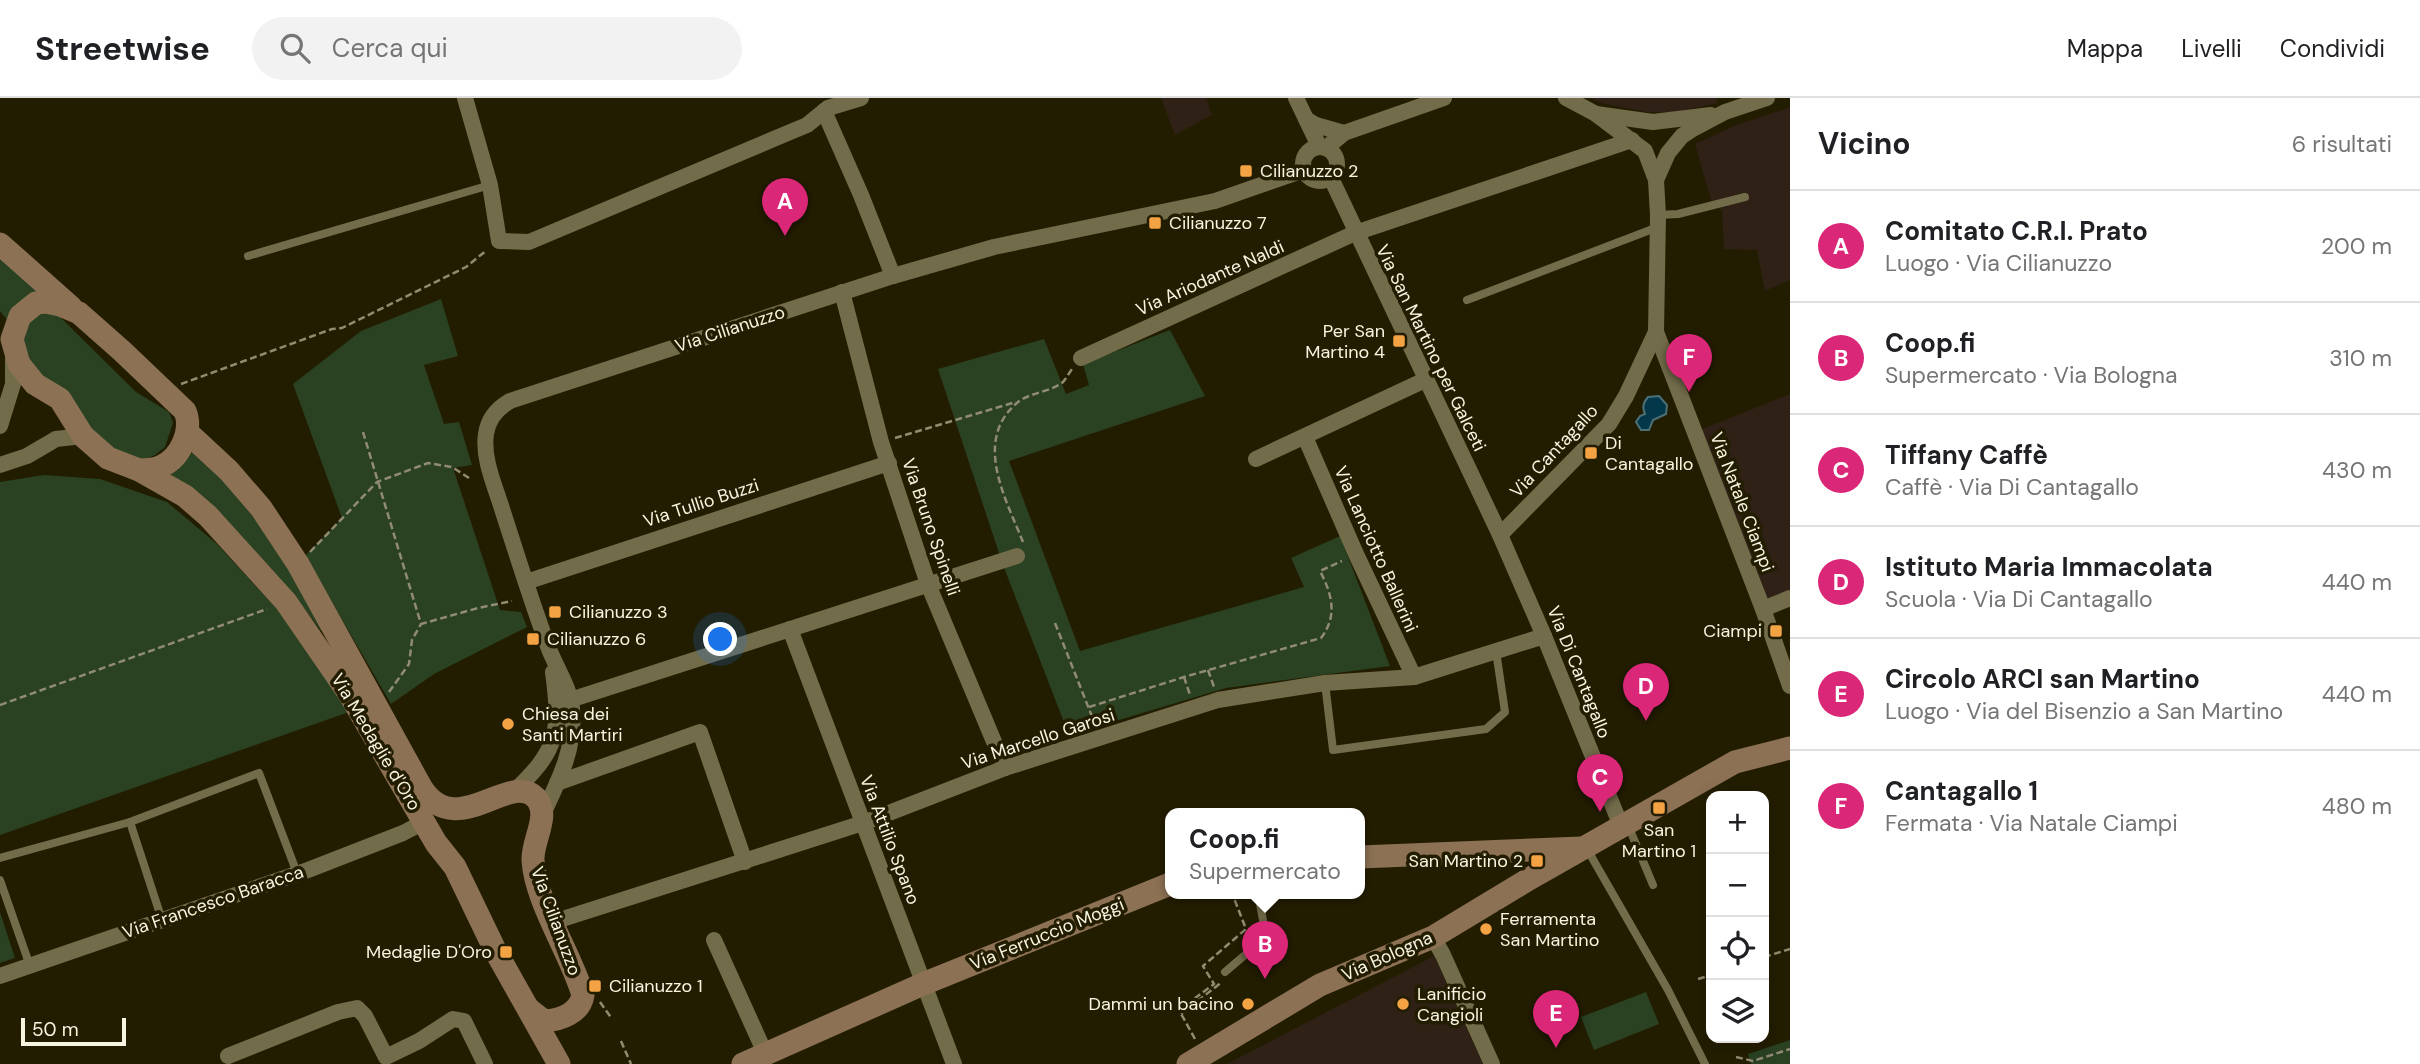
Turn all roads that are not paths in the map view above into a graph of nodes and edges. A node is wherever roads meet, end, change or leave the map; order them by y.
1 (465, 98) edge
2 (861, 98) edge
3 (1296, 98) edge
4 (1444, 98) edge
5 (1566, 98) edge
6 (1767, 98) edge
7 (824, 111) junction
8 (1725, 113) junction
9 (1596, 114) junction
10 (1306, 119) junction
11 (1344, 133) junction
12 (1632, 140) junction
13 (1323, 147) junction
14 (1304, 165) junction
15 (1330, 177) junction
16 (1656, 180) junction
17 (490, 185) junction
18 (1745, 197) dead end
19 (1658, 221) junction
20 (1355, 233) junction
21 (0, 244) edge
22 (248, 257) dead end
23 (893, 275) junction
24 (842, 292) junction
25 (1467, 300) dead end
26 (79, 313) junction
27 (1656, 332) junction
28 (8, 337) edge
29 (1081, 358) road end
30 (1425, 380) junction
31 (0, 426) edge
32 (187, 432) junction
33 (83, 436) junction
34 (1305, 437) junction
35 (1256, 459) dead end
36 (889, 463) junction
37 (0, 465) edge
38 (139, 470) junction
39 (1500, 535) junction
40 (1021, 552) road end
41 (526, 582) junction
42 (928, 584) junction
43 (1790, 598) edge
44 (1763, 609) junction
45 (790, 629) junction
46 (1544, 636) junction
47 (1496, 651) junction
48 (550, 652) junction
49 (1414, 677) junction
50 (1325, 683) junction
51 (1790, 686) edge
52 (570, 700) junction
53 (1790, 748) edge
54 (1004, 768) junction
55 (558, 783) junction
56 (512, 793) junction
57 (440, 812) junction
58 (542, 816) junction
59 (130, 822) junction
60 (863, 823) junction
61 (1624, 824) junction
62 (1586, 848) junction
63 (1516, 849) junction
64 (1365, 857) edge
65 (0, 858) edge
66 (745, 862) junction
67 (455, 867) junction
68 (297, 873) junction
69 (1529, 878) junction
70 (0, 880) edge
71 (1653, 885) dead end
72 (1165, 886) edge
73 (1259, 899) edge
74 (162, 920) junction
75 (553, 922) junction
76 (1433, 937) junction
77 (714, 940) dead end
78 (30, 965) junction
79 (1225, 972) road end
80 (0, 976) edge
81 (923, 984) junction
82 (530, 1010) junction
83 (563, 1017) junction
84 (228, 1056) dead end
85 (768, 1059) edge
86 (554, 1060) edge
87 (1196, 1060) edge
88 (485, 1064) edge
89 (743, 1064) edge
90 (954, 1064) edge
91 (1492, 1064) edge
92 (1705, 1064) edge

1 - 17 street
2 - 7 street
3 - 10 street
4 - 11 street, Via Cilianuzzo
5 - 9 street
6 - 8 street, Via Cantagallo
7 - 17 street
7 - 23 street
8 - 9 street
8 - 16 street, Via Cantagallo
9 - 12 street
10 - 11 street
10 - 13 street
11 - 13 street, Via Cilianuzzo
12 - 16 street
12 - 20 street, Via Ariodante Naldi
13 - 14 street, Via Cilianuzzo
13 - 15 street
14 - 15 street
14 - 23 street, Via Cilianuzzo
15 - 20 street, Via San Martino per Galceti
16 - 19 street, Via Cantagallo
17 - 22 lane
18 - 19 lane
19 - 25 lane
19 - 27 street, Via Cantagallo
20 - 29 street, Via Ariodante Naldi
20 - 30 street, Via San Martino per Galceti
21 - 26 street, Via Medaglie d'Oro
23 - 24 street, Via Cilianuzzo
24 - 36 street, Via Bruno Spinelli
24 - 41 street, Via Cilianuzzo
26 - 28 street, Via Medaglie d'Oro
26 - 32 street, Via Medaglie d'Oro
27 - 39 street, Via Cantagallo
27 - 44 street, Via Natale Ciampi
28 - 31 street
28 - 33 street, Via Medaglie d'Oro
30 - 34 street
30 - 39 street, Via San Martino per Galceti
32 - 38 street
32 - 57 street, Via Medaglie d'Oro
33 - 37 street
33 - 38 street, Via Medaglie d'Oro
34 - 35 street
34 - 49 street, Via Lanciotto Ballerini
36 - 41 street, Via Tullio Buzzi
36 - 42 street, Via Bruno Spinelli
38 - 57 street, Via Medaglie d'Oro
39 - 46 street, Via Di Cantagallo
40 - 42 street
41 - 48 street, Via Cilianuzzo
42 - 45 street
42 - 54 street, Via Bruno Spinelli
43 - 44 street
44 - 51 street, Via Natale Ciampi
45 - 52 street
45 - 60 street, Via Attilio Spano
46 - 47 street, Via Marcello Garosi
46 - 61 street, Via Di Cantagallo
47 - 49 street, Via Marcello Garosi
47 - 50 lane
48 - 52 street, Via Cilianuzzo
48 - 56 street, Via Cilianuzzo
49 - 50 street, Via Marcello Garosi
50 - 54 street, Via Marcello Garosi
52 - 55 street, Via Cilianuzzo
53 - 61 street, Via Bologna
54 - 60 street, Via Marcello Garosi
55 - 58 street, Via Cilianuzzo
55 - 66 street
56 - 57 street, Via Francesco Baracca
56 - 58 street
57 - 67 street
57 - 67 street, Via Medaglie d'Oro
57 - 68 street, Via Francesco Baracca
58 - 75 street, Via Cilianuzzo
59 - 65 lane
59 - 68 lane
59 - 74 lane
60 - 66 street, Via Marcello Garosi
60 - 81 street, Via Attilio Spano
61 - 62 street, Via Bologna
61 - 71 lane
62 - 63 street
62 - 69 street, Via Bologna
62 - 92 lane
63 - 64 street
63 - 69 street
66 - 75 street, Via Marcello Garosi
67 - 82 street, Via Medaglie d'Oro
68 - 74 street, Via Francesco Baracca
69 - 76 street, Via Bologna
70 - 78 lane
72 - 81 street, Via Ferruccio Moggi
73 - 79 lane
74 - 78 street, Via Francesco Baracca
75 - 83 street, Via Cilianuzzo
76 - 87 street, Via Bologna
76 - 91 street
77 - 85 street
78 - 80 street, Via Francesco Baracca
81 - 85 street, Via Ferruccio Moggi
81 - 90 street, Via Attilio Spano
82 - 83 street
82 - 86 street, Via Medaglie d'Oro
83 - 86 street
84 - 88 street
85 - 89 street, Via Ferruccio Moggi

